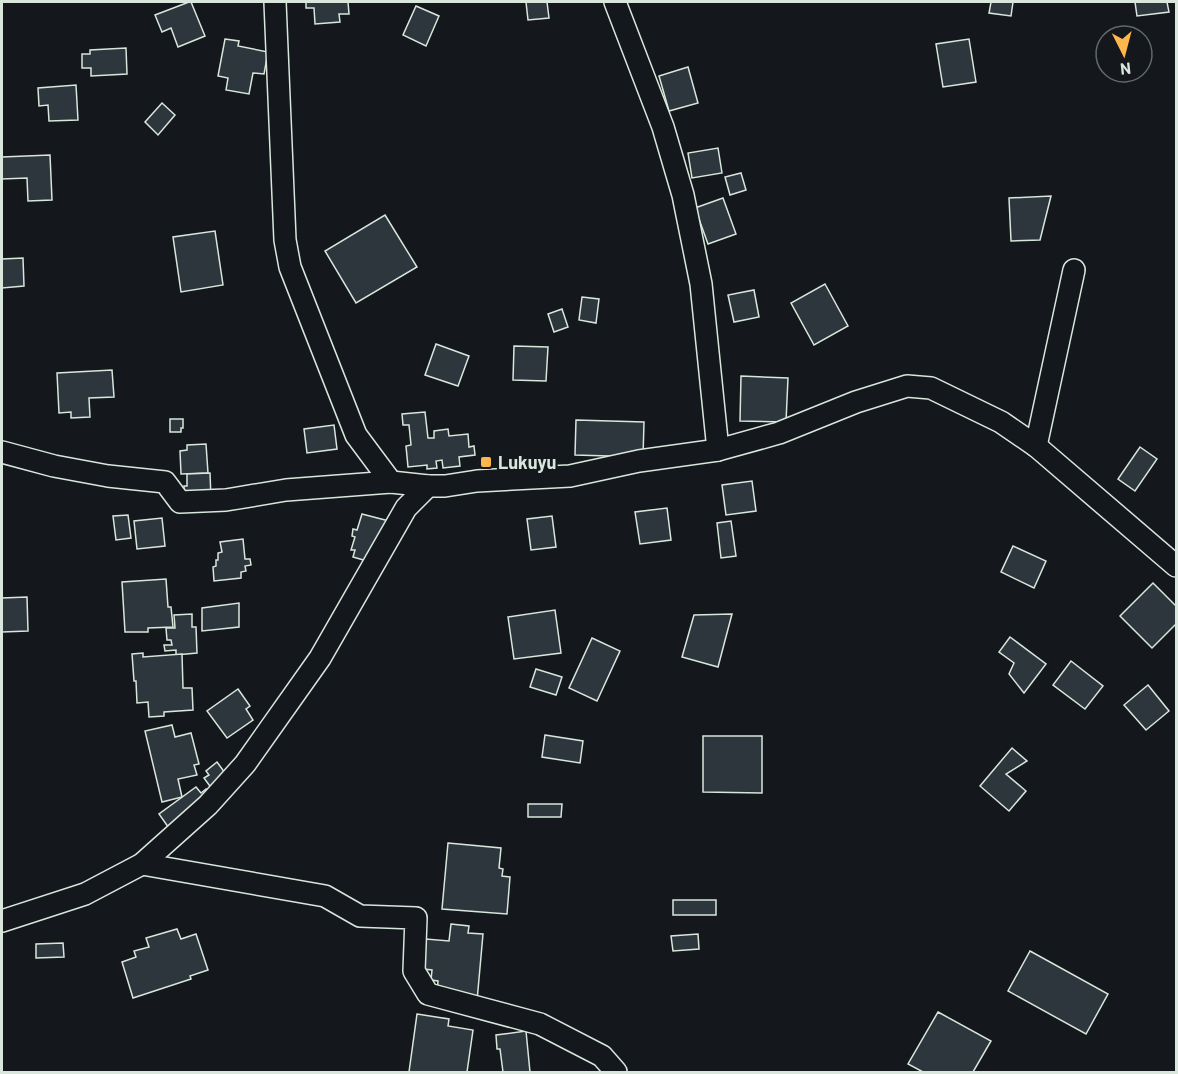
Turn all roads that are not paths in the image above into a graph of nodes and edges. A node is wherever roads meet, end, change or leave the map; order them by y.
1 (275, 2) edge
2 (615, 2) edge
3 (1074, 270) dead end
4 (1036, 446) junction
5 (718, 450) junction
6 (2, 452) edge
7 (391, 482) junction
8 (428, 486) junction
9 (1176, 566) edge
10 (142, 864) junction
11 (2, 921) edge
12 (616, 1072) edge

1 - 7 street
2 - 5 street
3 - 4 street
4 - 5 street
4 - 9 street
5 - 8 street
6 - 7 street
7 - 8 street
8 - 10 street
10 - 11 street
10 - 12 street

